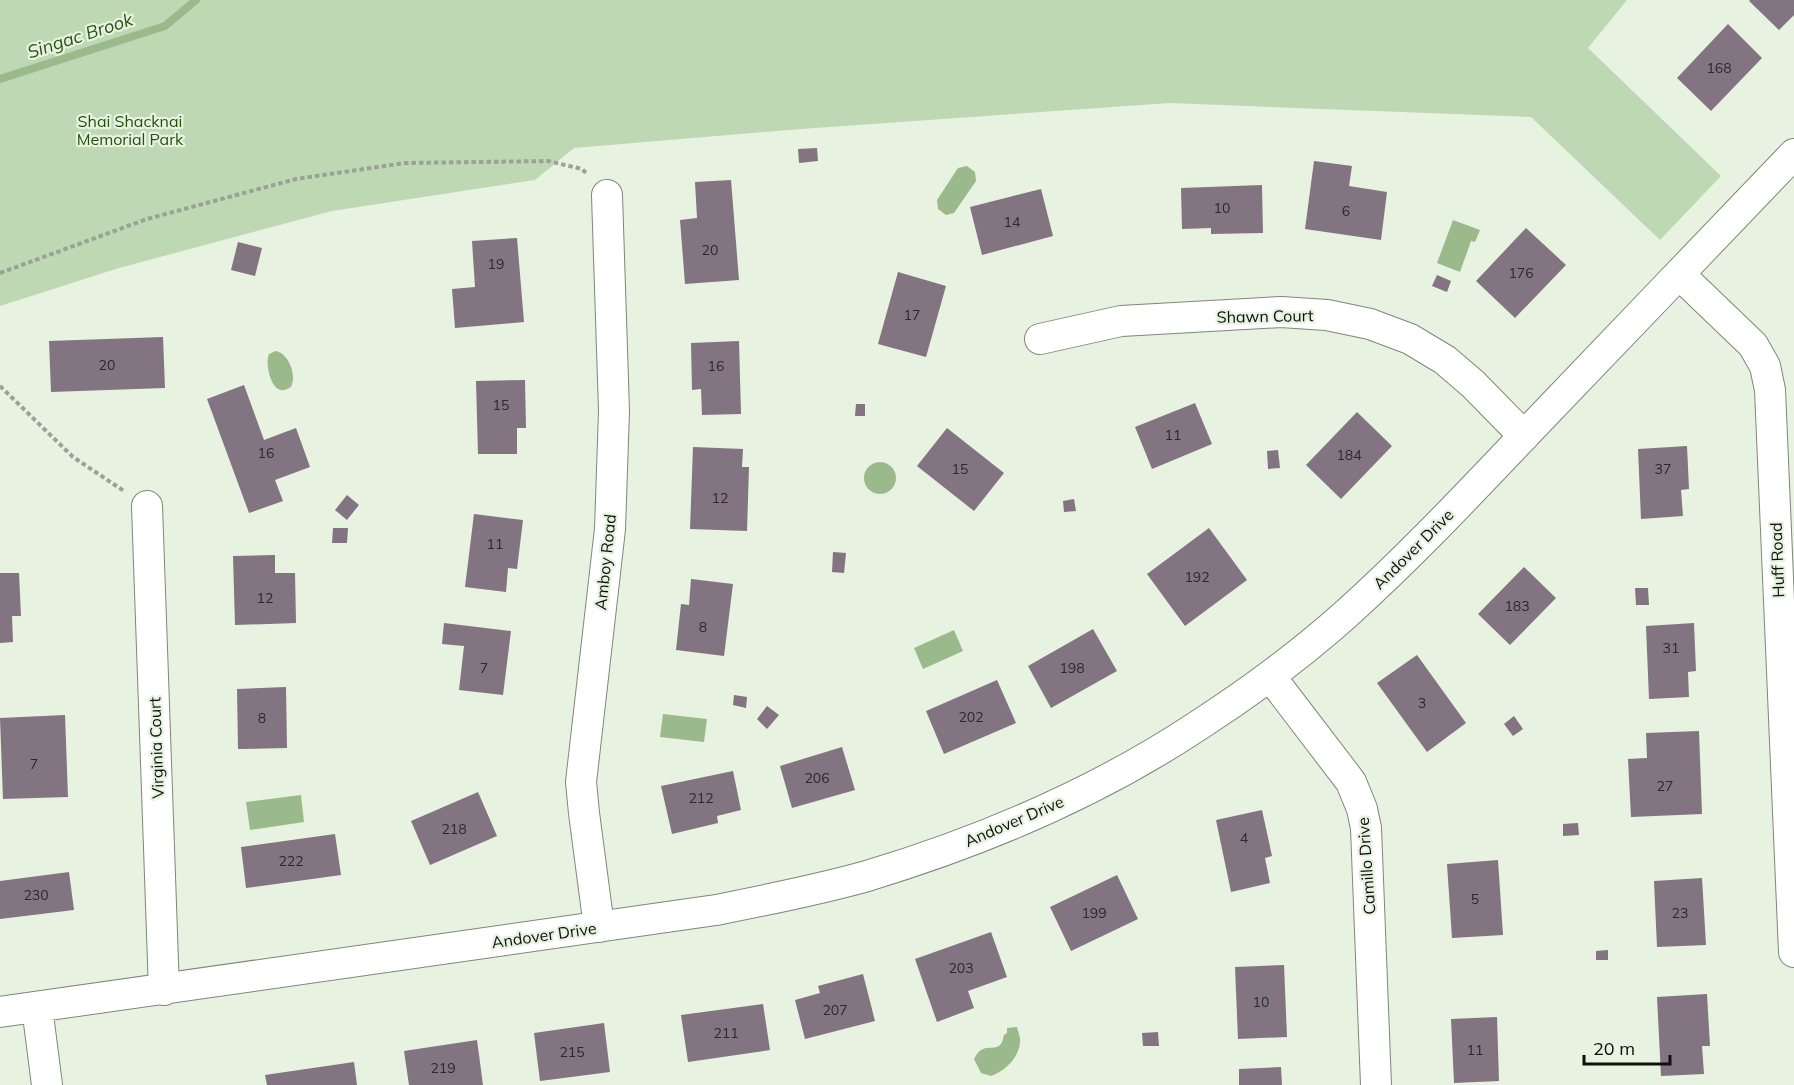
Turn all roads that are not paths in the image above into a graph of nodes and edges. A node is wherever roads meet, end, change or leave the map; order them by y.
1 (1794, 154) edge
2 (607, 195) road end
3 (1679, 274) junction
4 (1041, 339) dead end
5 (1524, 436) junction
6 (147, 506) road end
7 (1270, 676) junction
8 (599, 927) junction
9 (1794, 952) edge
10 (164, 990) junction
11 (37, 1007) junction
12 (0, 1012) edge
13 (47, 1085) edge
14 (1376, 1085) edge

1 - 3 street, Andover Drive
2 - 8 street, Amboy Road
3 - 5 street, Andover Drive
3 - 9 street, Huff Road
4 - 5 street, Shawn Court
5 - 7 street, Andover Drive
6 - 10 street, Virginia Court
7 - 8 street, Andover Drive
7 - 14 street, Camillo Drive
8 - 10 street, Andover Drive
10 - 11 street, Andover Drive
11 - 12 street, Andover Drive
11 - 13 street

